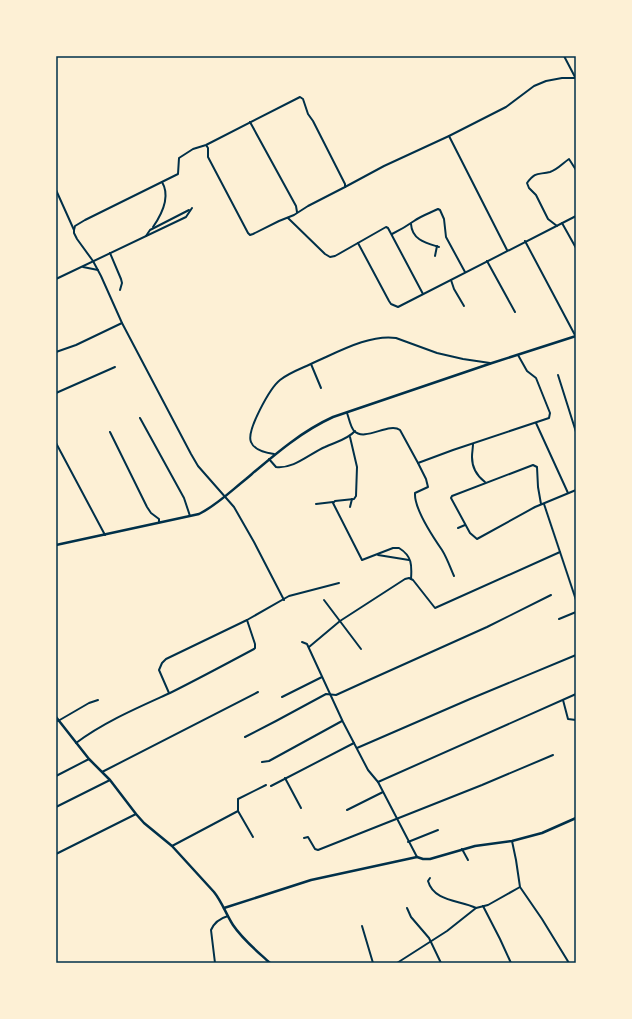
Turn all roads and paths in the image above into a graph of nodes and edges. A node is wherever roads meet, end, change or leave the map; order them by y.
1 (564, 56) edge
2 (576, 78) edge
3 (250, 122) junction
4 (449, 136) junction
5 (206, 145) junction
6 (576, 170) edge
7 (162, 182) junction
8 (345, 187) junction
9 (56, 190) edge
10 (297, 212) junction
11 (294, 215) junction
12 (576, 216) edge
13 (288, 218) junction
14 (293, 222) junction
15 (562, 223) junction
16 (411, 224) junction
17 (557, 226) junction
18 (152, 228) junction
19 (74, 230) junction
20 (392, 234) junction
21 (145, 237) junction
22 (525, 241) junction
23 (358, 243) junction
24 (576, 248) edge
25 (507, 250) junction
26 (110, 253) junction
27 (435, 256) dead end
28 (93, 261) junction
29 (487, 261) junction
30 (82, 266) junction
31 (98, 270) junction
32 (465, 272) junction
33 (56, 279) edge
34 (452, 279) junction
35 (120, 290) dead end
36 (423, 294) junction
37 (464, 306) dead end
38 (515, 312) dead end
39 (122, 323) junction
40 (576, 337) edge
41 (56, 352) edge
42 (518, 355) junction
43 (492, 363) junction
44 (311, 364) junction
45 (115, 367) dead end
46 (558, 375) dead end
47 (321, 388) dead end
48 (56, 393) edge
49 (347, 413) junction
50 (140, 418) dead end
51 (536, 423) junction
52 (354, 431) junction
53 (110, 432) dead end
54 (576, 432) edge
55 (350, 437) junction
56 (56, 443) edge
57 (473, 444) junction
58 (274, 454) junction
59 (269, 459) junction
60 (418, 463) junction
61 (485, 483) junction
62 (576, 490) edge
63 (568, 493) junction
64 (225, 496) junction
65 (352, 499) junction
66 (333, 502) junction
67 (316, 504) dead end
68 (543, 504) junction
69 (350, 507) dead end
70 (190, 516) junction
71 (160, 522) junction
72 (465, 525) junction
73 (458, 528) dead end
74 (105, 535) junction
75 (56, 545) edge
76 (560, 552) junction
77 (377, 555) junction
78 (410, 560) junction
79 (454, 576) dead end
80 (411, 579) junction
81 (339, 583) dead end
82 (551, 595) dead end
83 (284, 600) junction
84 (324, 600) dead end
85 (576, 600) edge
86 (576, 612) edge
87 (559, 619) dead end
88 (247, 620) junction
89 (340, 621) junction
90 (302, 642) dead end
91 (309, 647) junction
92 (361, 649) dead end
93 (576, 655) edge
94 (322, 676) junction
95 (258, 692) dead end
96 (170, 693) junction
97 (330, 694) junction
98 (576, 694) edge
99 (282, 697) dead end
100 (98, 700) dead end
101 (563, 700) junction
102 (56, 717) edge
103 (576, 720) edge
104 (58, 721) junction
105 (342, 721) junction
106 (245, 736) dead end
107 (76, 743) junction
108 (354, 743) junction
109 (357, 748) junction
110 (553, 755) dead end
111 (89, 759) junction
112 (262, 762) dead end
113 (102, 772) junction
114 (56, 776) edge
115 (285, 778) junction
116 (110, 780) junction
117 (378, 782) junction
118 (266, 785) dead end
119 (271, 786) dead end
120 (383, 792) junction
121 (56, 807) edge
122 (301, 808) dead end
123 (347, 810) dead end
124 (238, 811) junction
125 (136, 814) junction
126 (397, 818) junction
127 (576, 818) edge
128 (438, 830) dead end
129 (252, 838) dead end
130 (304, 838) dead end
131 (512, 841) junction
132 (408, 842) junction
133 (172, 846) junction
134 (462, 849) junction
135 (56, 854) edge
136 (417, 858) junction
137 (468, 860) dead end
138 (430, 878) dead end
139 (520, 887) junction
140 (483, 906) junction
141 (224, 908) junction
142 (407, 908) dead end
143 (476, 908) junction
144 (228, 916) junction
145 (362, 926) dead end
146 (430, 942) junction
147 (214, 963) edge
148 (270, 963) edge
149 (373, 963) edge
150 (397, 963) edge
151 (441, 963) edge
152 (511, 963) edge
153 (568, 963) edge

1 - 2 street
2 - 4 street
3 - 5 street
3 - 8 street
3 - 10 street
4 - 8 street
4 - 25 street
5 - 7 street
5 - 13 street
6 - 17 street
7 - 18 street
7 - 19 street
8 - 10 street
9 - 19 street
10 - 11 street
11 - 13 street
11 - 14 street
12 - 15 street
13 - 14 street
14 - 23 street
15 - 17 street
15 - 24 street
16 - 20 street
16 - 27 street
16 - 32 street
17 - 22 street
18 - 21 street
18 - 21 street
19 - 28 street
20 - 23 street
20 - 36 street
21 - 26 street
22 - 25 street
22 - 40 street
23 - 36 street
25 - 29 street
26 - 28 street
26 - 35 street
28 - 30 street
28 - 31 street
29 - 32 street
29 - 38 street
30 - 31 street
30 - 33 street
31 - 39 street
32 - 34 street
34 - 36 street
34 - 37 street
39 - 41 street
39 - 64 street
40 - 42 street
42 - 43 street
42 - 51 street
43 - 44 street
43 - 49 street
44 - 47 street
44 - 58 street
45 - 48 street
46 - 54 street
49 - 52 street
49 - 58 street
50 - 70 street
51 - 57 street
51 - 63 street
52 - 55 street
52 - 60 street
53 - 71 street
55 - 59 street
55 - 65 street
56 - 74 street
57 - 60 street
57 - 61 street
58 - 59 street
59 - 64 street
60 - 79 street
61 - 68 street
61 - 72 street
62 - 63 street
63 - 68 street
64 - 70 street
64 - 83 street
65 - 66 street
65 - 69 street
66 - 67 street
66 - 77 street
68 - 72 street
68 - 76 street
70 - 71 street
71 - 74 street
72 - 73 street
74 - 75 street
76 - 80 street
76 - 85 street
77 - 78 street
77 - 78 street
78 - 80 street
80 - 89 street
81 - 83 street
82 - 97 street
83 - 88 street
84 - 89 street
86 - 87 street
88 - 96 street
88 - 96 street
89 - 91 street
89 - 92 street
90 - 91 street
91 - 94 street
93 - 109 street
94 - 97 street
94 - 99 street
95 - 113 street
96 - 107 street
97 - 105 street
97 - 106 street
98 - 101 street
100 - 104 street
101 - 103 street
101 - 117 street
102 - 104 street
104 - 107 street
105 - 108 street
105 - 112 street
107 - 111 street
108 - 109 street
108 - 115 street
109 - 117 street
110 - 126 street
111 - 113 street
111 - 114 street
113 - 116 street
115 - 119 street
115 - 122 street
116 - 121 street
116 - 125 street
117 - 120 street
118 - 124 street
120 - 123 street
120 - 126 street
124 - 129 street
124 - 133 street
125 - 133 street
125 - 135 street
126 - 130 street
126 - 132 street
127 - 131 street
128 - 132 street
131 - 134 street
131 - 139 street
132 - 136 street
133 - 141 street
134 - 136 street
134 - 137 street
136 - 141 street
138 - 143 street
139 - 140 street
139 - 153 street
140 - 143 street
140 - 152 street
141 - 144 street
142 - 146 street
143 - 146 street
144 - 147 street
144 - 148 street
145 - 149 street
146 - 150 street
146 - 151 street

